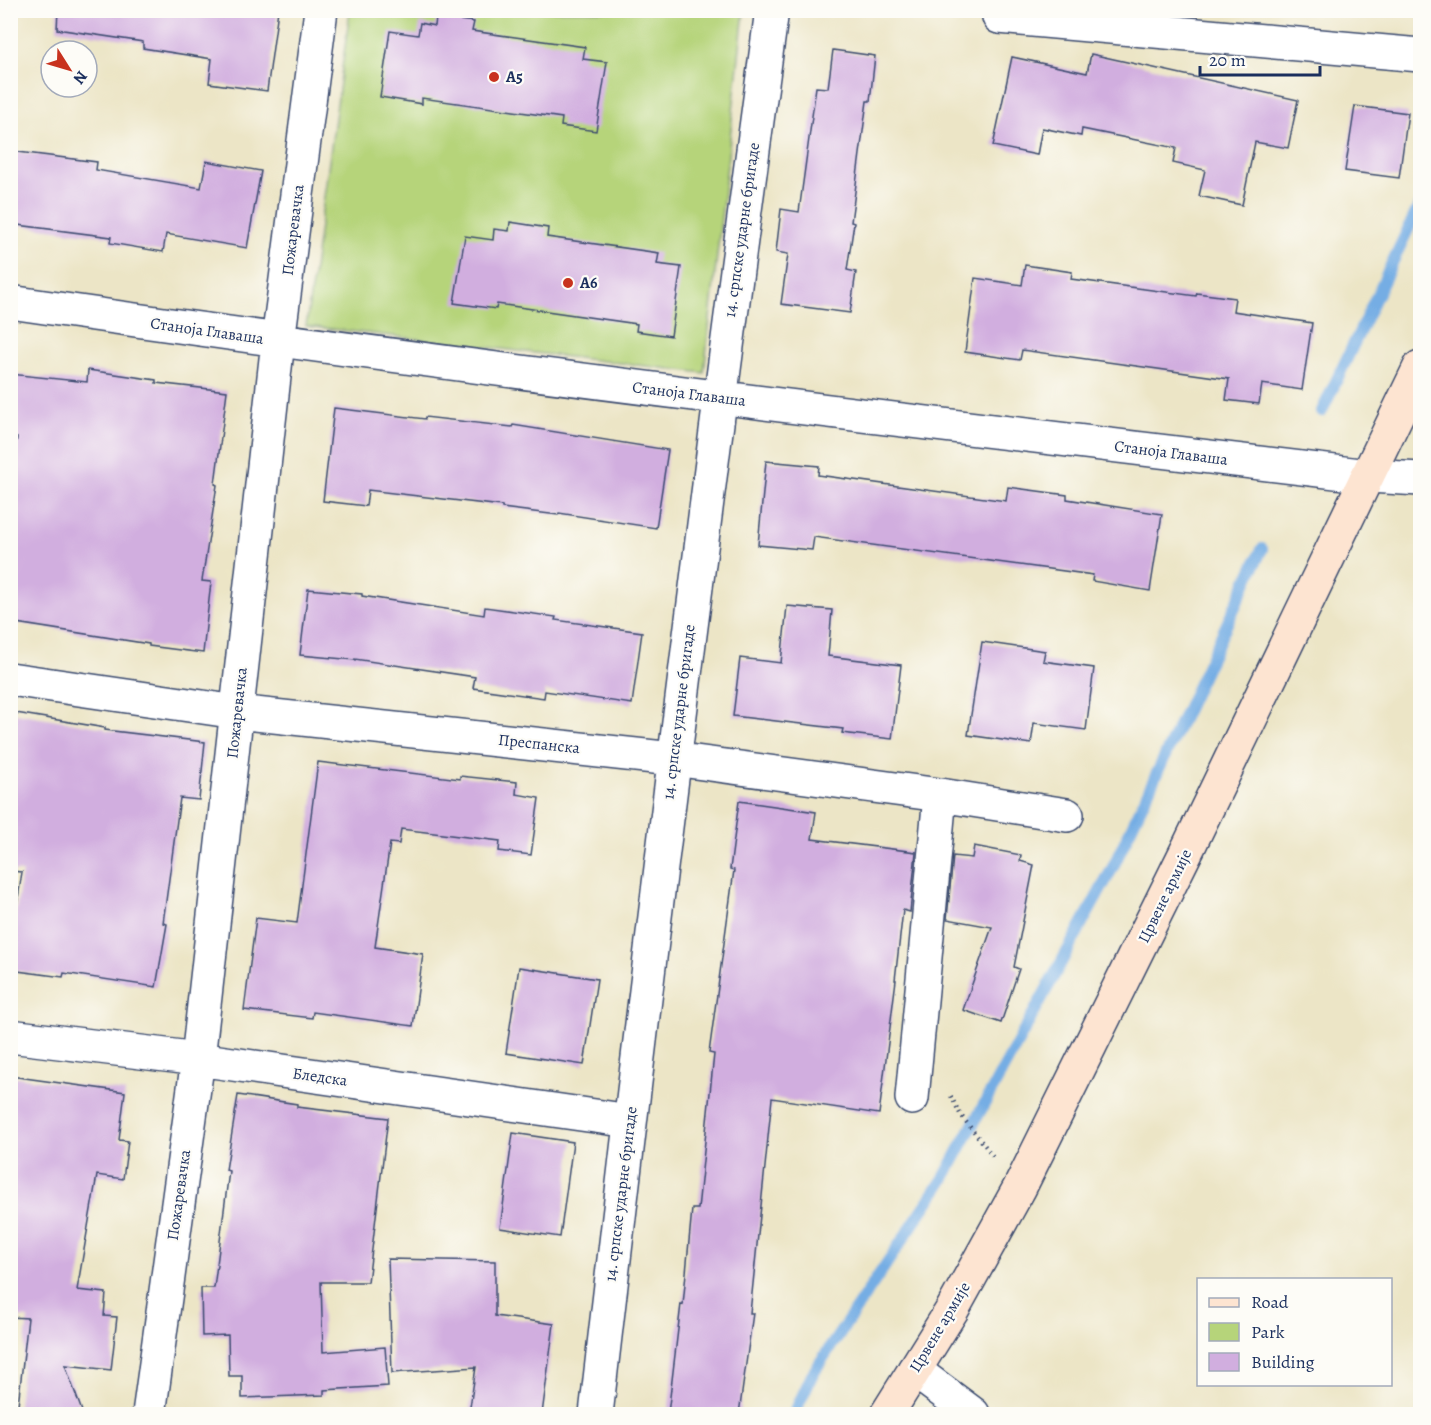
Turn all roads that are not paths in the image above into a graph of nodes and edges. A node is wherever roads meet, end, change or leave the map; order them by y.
1 (321, 10) edge
2 (772, 10) edge
3 (999, 18) dead end
4 (1420, 55) edge
5 (10, 302) edge
6 (278, 341) junction
7 (1420, 367) edge
8 (718, 398) junction
9 (1369, 476) junction
10 (1420, 479) edge
11 (10, 679) edge
12 (237, 712) junction
13 (673, 759) junction
14 (940, 795) junction
15 (1066, 815) dead end
16 (10, 1036) edge
17 (198, 1059) junction
18 (912, 1098) dead end
19 (630, 1121) junction
20 (915, 1370) junction
21 (149, 1414) edge
22 (596, 1414) edge
23 (887, 1414) edge
24 (973, 1414) edge

1 - 6 street, Пожаревачка
2 - 8 street, 14. српске ударне бригаде
3 - 4 street
5 - 6 street, Станоја Главаша
6 - 8 street, Станоја Главаша
6 - 12 street, Пожаревачка
7 - 9 main road, Црвене армије
8 - 9 street, Станоја Главаша
8 - 13 street, 14. српске ударне бригаде
9 - 10 street, Станоја Главаша
9 - 20 main road, Црвене армије
11 - 12 street, Преспанска
12 - 13 street, Преспанска
12 - 17 street, Пожаревачка
13 - 14 street, Преспанска
13 - 19 street, 14. српске ударне бригаде
14 - 15 street, Преспанска
14 - 18 street
16 - 17 street, Бледска
17 - 19 street, Бледска
17 - 21 street, Пожаревачка
19 - 22 street, 14. српске ударне бригаде
20 - 23 main road, Црвене армије
20 - 24 street

